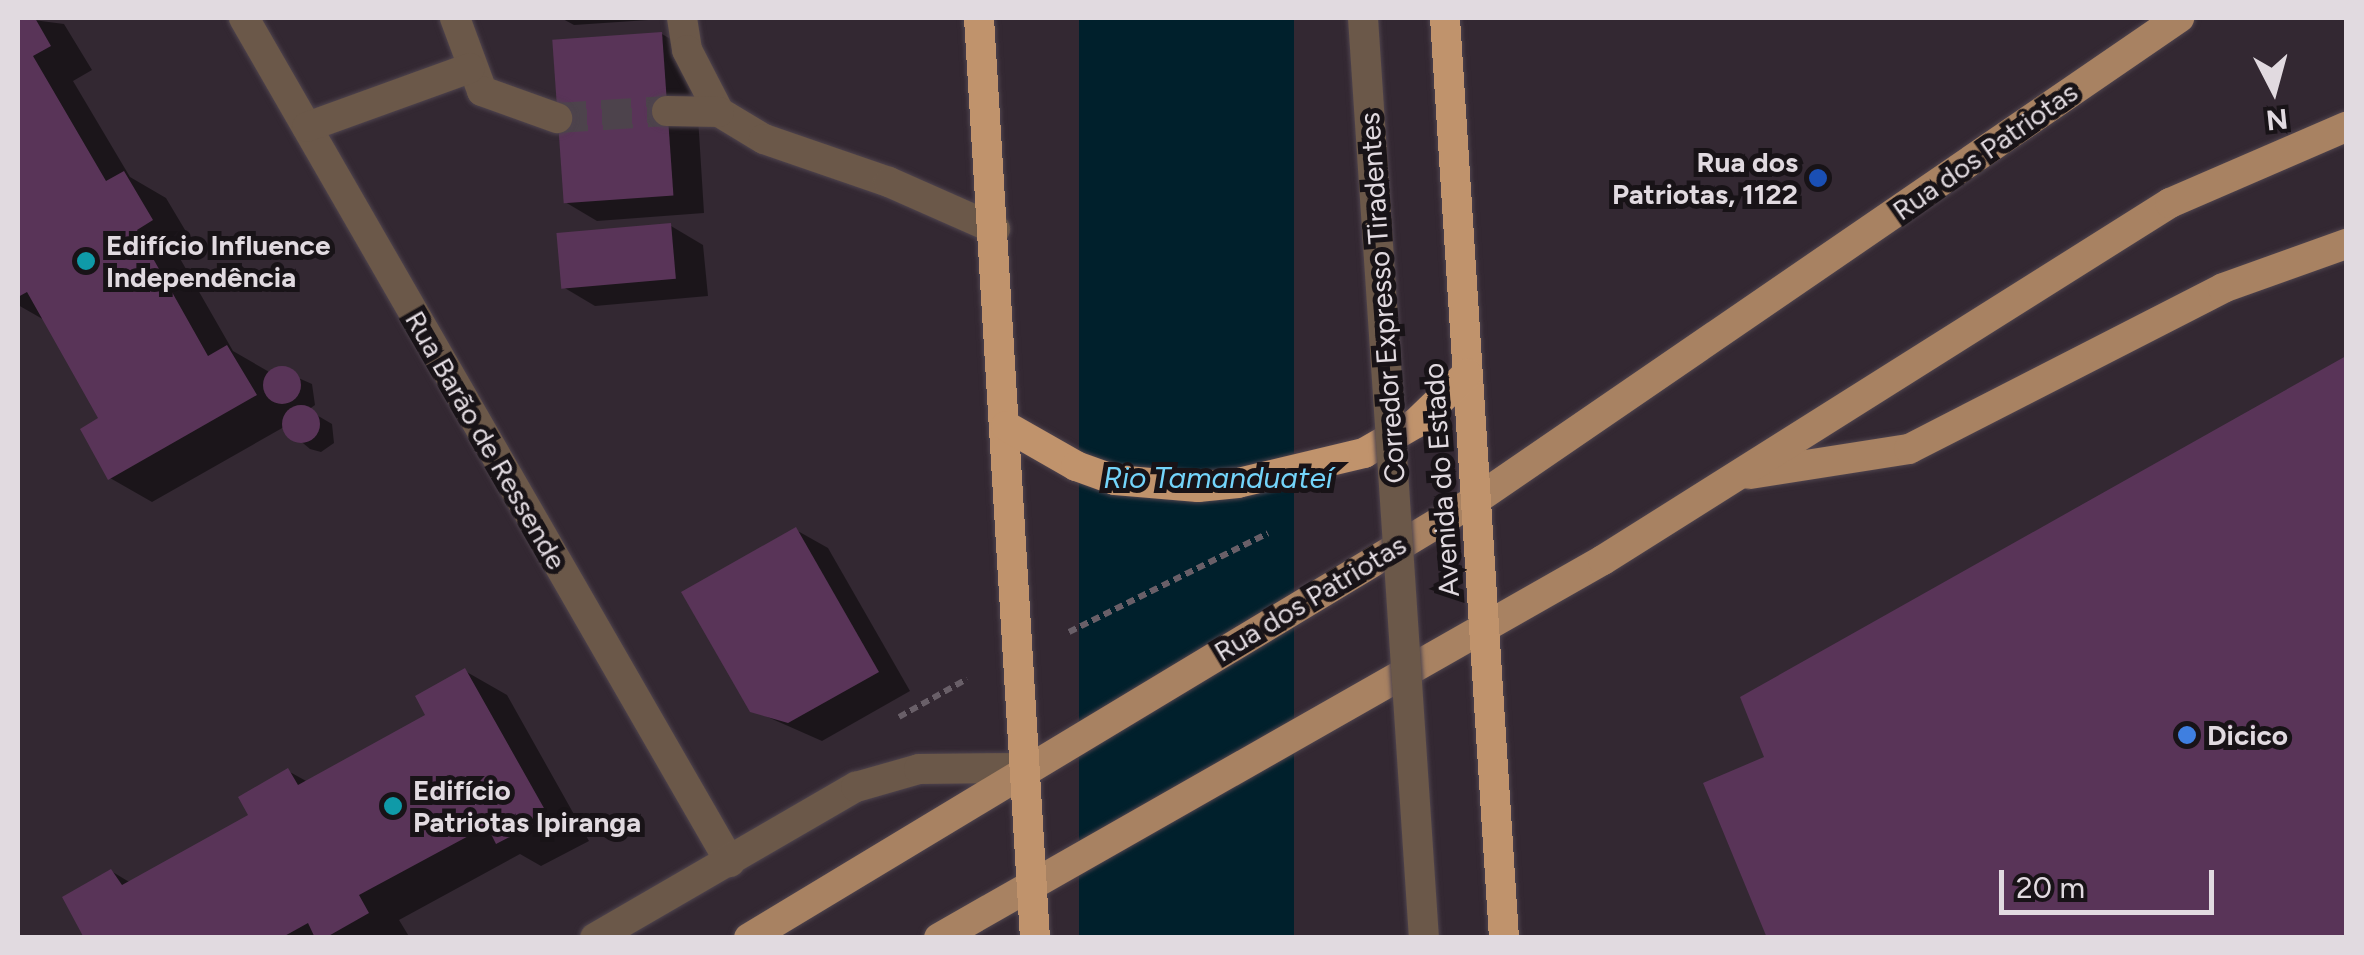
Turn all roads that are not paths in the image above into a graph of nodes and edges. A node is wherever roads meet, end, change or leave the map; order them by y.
1 (244, 18) edge
2 (455, 18) edge
3 (682, 18) edge
4 (980, 18) edge
5 (1363, 18) edge
6 (1444, 18) edge
7 (2179, 18) edge
8 (470, 68) junction
9 (667, 112) tunnel mouth
10 (719, 112) junction
11 (557, 118) tunnel mouth
12 (306, 126) junction
13 (2346, 126) edge
14 (996, 228) junction
15 (2346, 244) edge
16 (1466, 374) junction
17 (1006, 426) junction
18 (1736, 476) junction
19 (1474, 501) junction
20 (1484, 630) junction
21 (1022, 768) junction
22 (730, 862) junction
23 (1031, 882) junction
24 (595, 938) edge
25 (749, 938) edge
26 (939, 938) edge
27 (1035, 938) edge
28 (1424, 938) edge
29 (1504, 938) edge

1 - 12 street, Rua Barão de Ressende
2 - 8 street
3 - 10 street
4 - 14 highway
5 - 28 street, Corredor Expresso Tiradentes, bridge
6 - 16 highway, Avenida do Estado
7 - 19 main road, Rua dos Patriotas
8 - 11 street
8 - 12 street
9 - 10 street
10 - 14 street
12 - 22 street, Rua Barão de Ressende
13 - 18 main road
14 - 17 highway
15 - 18 main road
16 - 17 highway
16 - 19 highway, Avenida do Estado
17 - 21 highway
18 - 20 main road
19 - 20 highway, Avenida do Estado
19 - 21 main road, Rua dos Patriotas
20 - 23 main road
20 - 29 highway, Avenida do Estado
21 - 22 street, Rua dos Patriotas
21 - 23 highway
21 - 25 main road
22 - 24 street, Rua dos Patriotas
23 - 26 main road
23 - 27 highway

